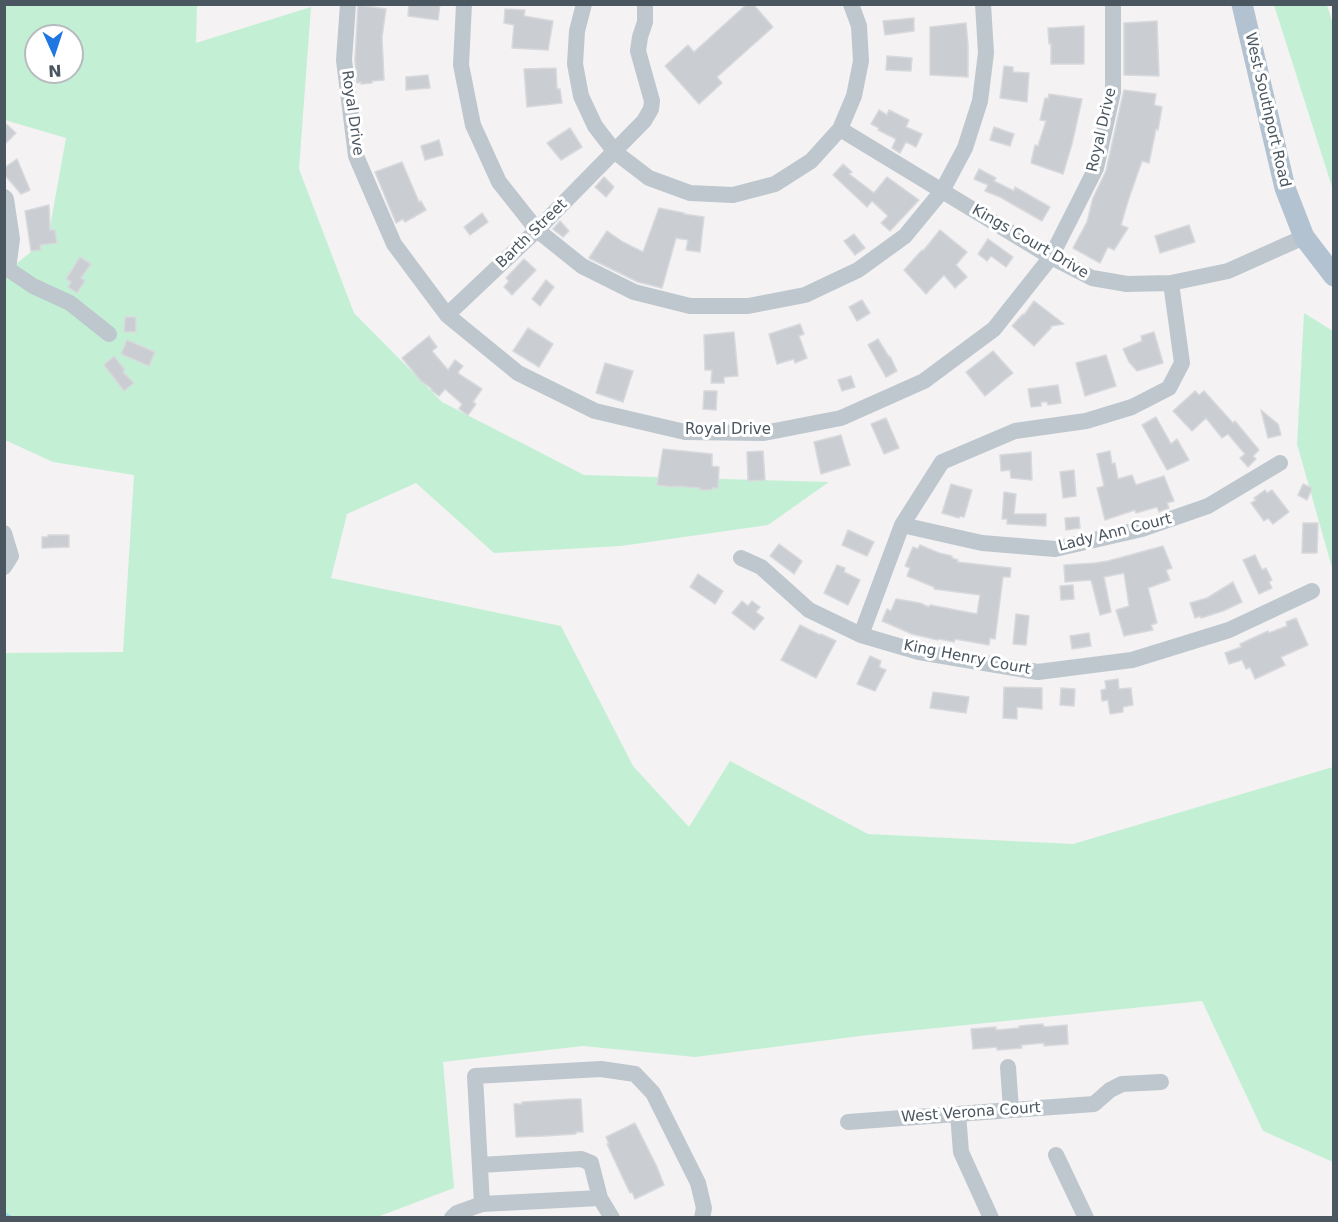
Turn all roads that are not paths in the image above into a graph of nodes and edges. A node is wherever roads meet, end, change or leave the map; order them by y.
1 (348, 4) edge
2 (464, 4) edge
3 (584, 4) edge
4 (645, 4) edge
5 (852, 4) edge
6 (983, 4) edge
7 (1113, 4) edge
8 (1242, 4) edge
9 (840, 129) junction
10 (615, 152) junction
11 (942, 191) junction
12 (4, 197) edge
13 (537, 230) junction
14 (1305, 237) junction
15 (1051, 257) junction
16 (6, 269) edge
17 (1334, 276) edge
18 (1171, 283) junction
19 (447, 315) junction
20 (109, 334) dead end
21 (1280, 463) dead end
22 (902, 525) junction
23 (4, 533) edge
24 (741, 558) dead end
25 (4, 567) edge
26 (1312, 591) dead end
27 (861, 635) junction
28 (1008, 1066) dead end
29 (1161, 1082) dead end
30 (1011, 1110) junction
31 (958, 1114) junction
32 (848, 1122) dead end
33 (1056, 1155) dead end
34 (480, 1165) junction
35 (600, 1198) junction
36 (482, 1204) junction
37 (452, 1218) edge
38 (612, 1218) edge
39 (702, 1218) edge
40 (991, 1218) edge
41 (1086, 1218) edge

1 - 19 street, Royal Drive
2 - 13 street
3 - 10 street
4 - 10 street, Barth Street
5 - 9 street
6 - 11 street
7 - 15 street, Royal Drive
8 - 14 main road, West Southport Road
9 - 10 street
9 - 11 street, Kings Court Drive
10 - 13 street, Barth Street
11 - 13 street
11 - 15 street, Kings Court Drive
12 - 16 street
13 - 19 street, Barth Street
14 - 17 main road, West Southport Road
14 - 18 street, Kings Court Drive
15 - 18 street, Kings Court Drive
15 - 19 street, Royal Drive
16 - 20 street
18 - 22 street
21 - 22 street, Lady Ann Court
22 - 27 street
23 - 25 street
24 - 27 street, King Henry Court
26 - 27 street, King Henry Court
28 - 30 street
29 - 30 street, West Verona Court
30 - 31 street, West Verona Court
31 - 32 street, West Verona Court
31 - 40 street
33 - 41 street
34 - 35 street
34 - 36 street
34 - 39 street
35 - 36 street
35 - 38 street
36 - 37 street

